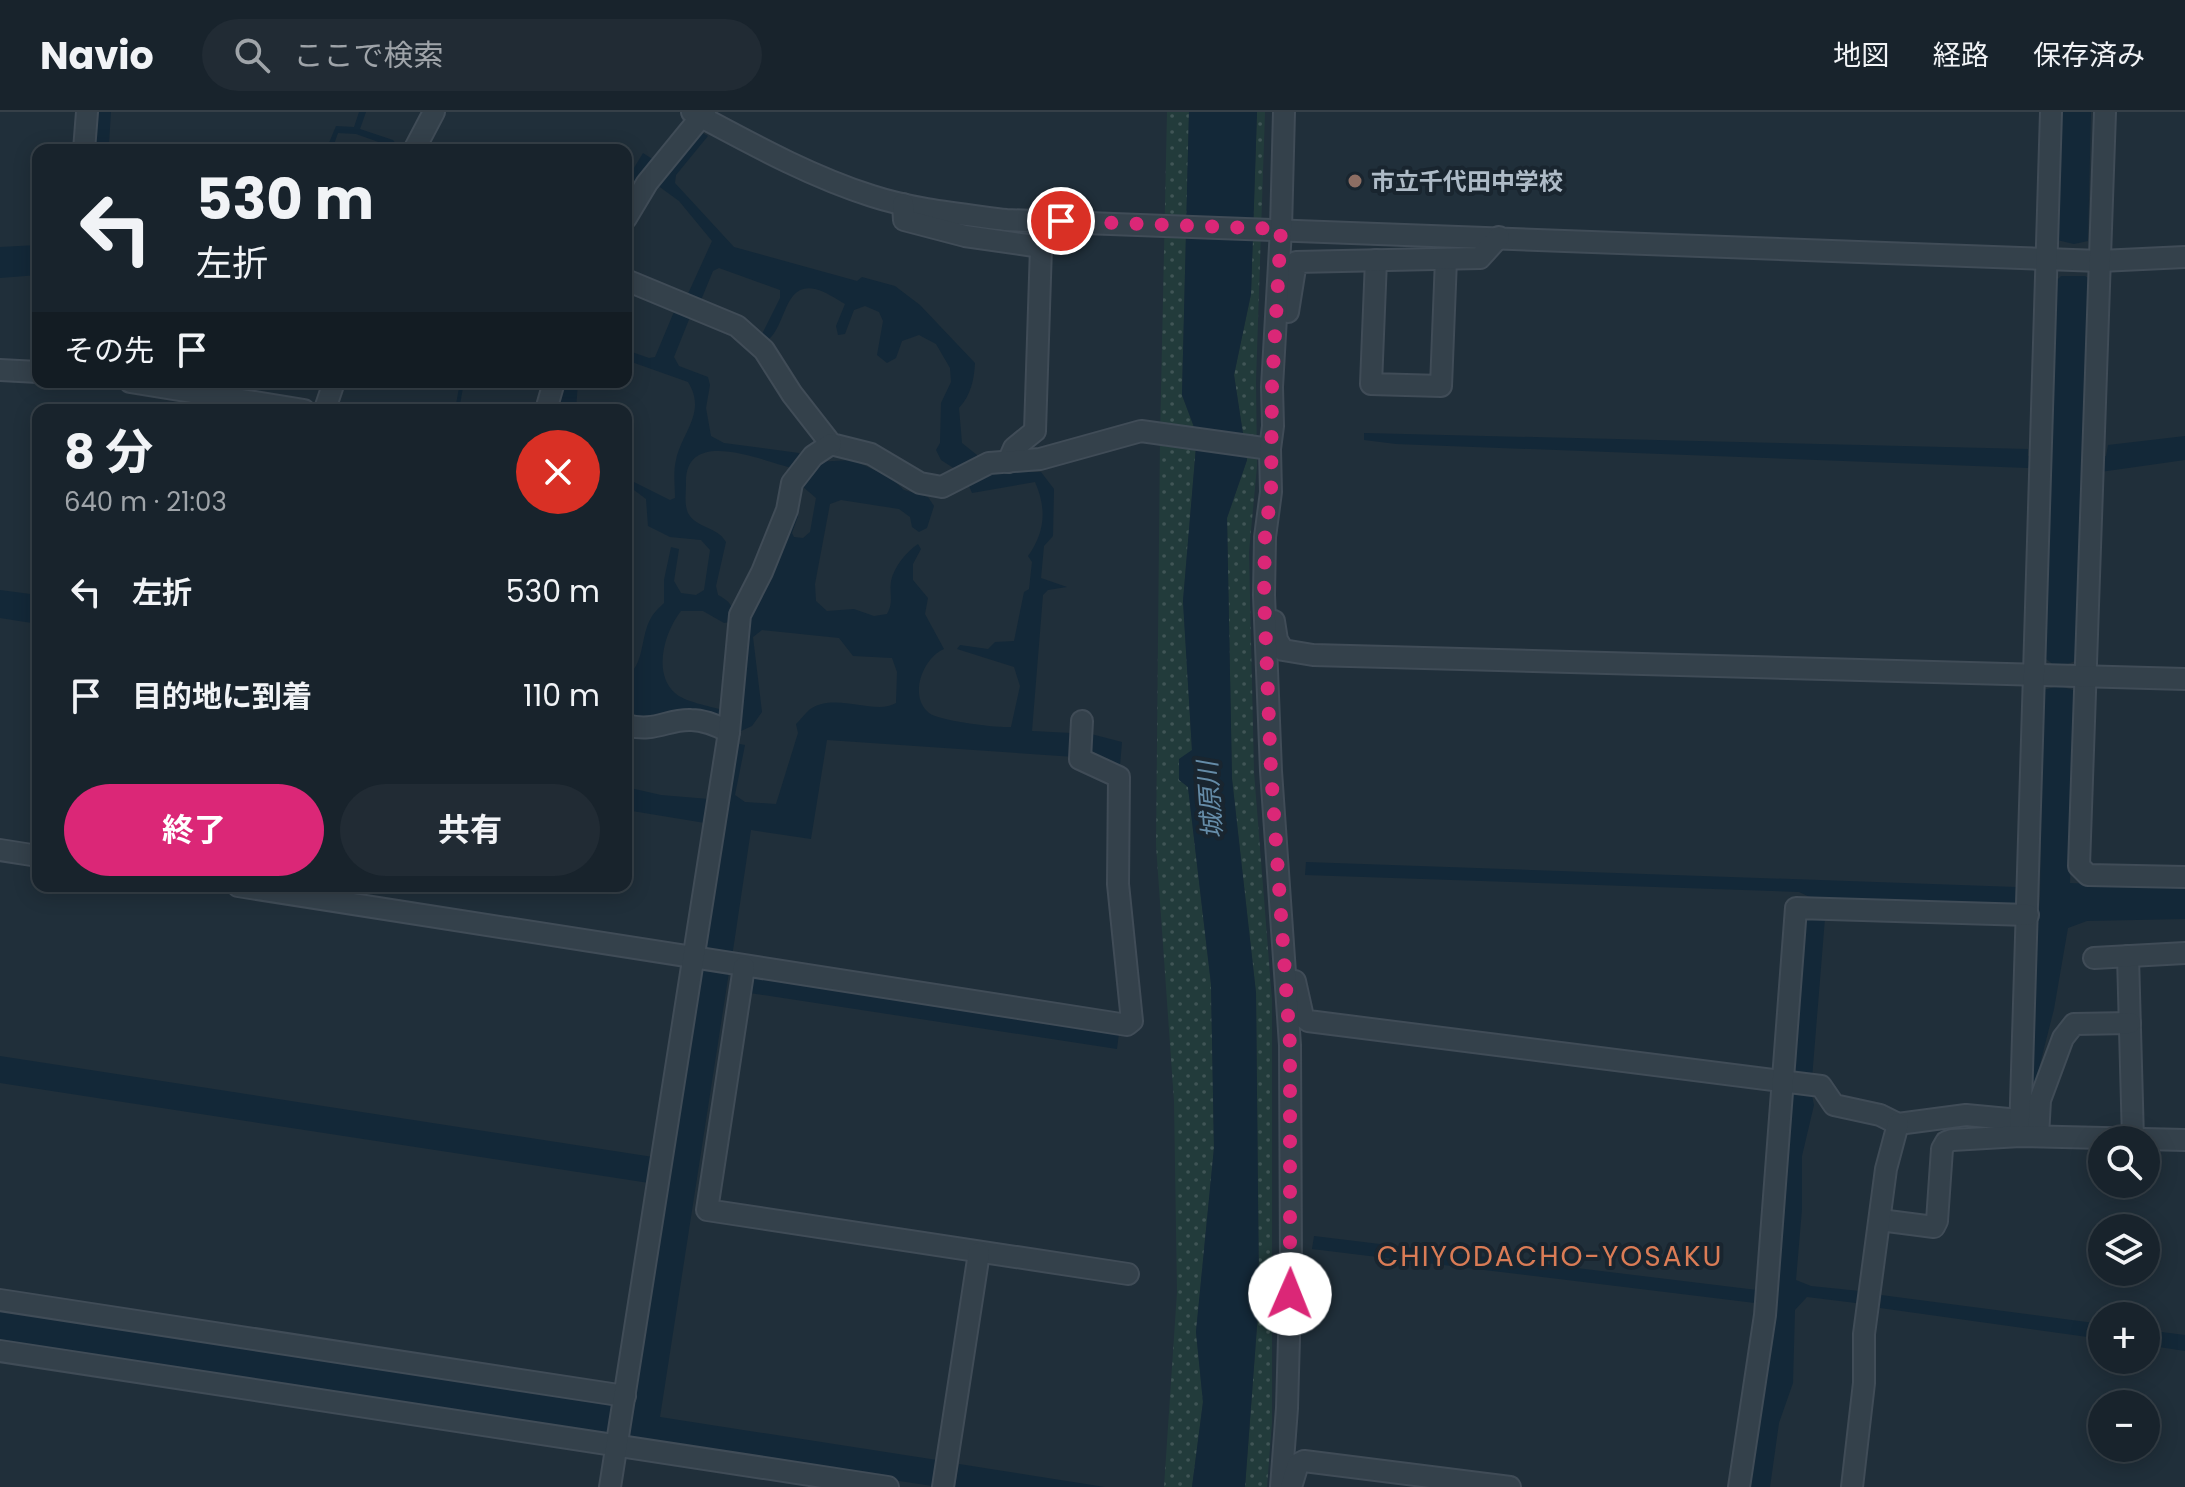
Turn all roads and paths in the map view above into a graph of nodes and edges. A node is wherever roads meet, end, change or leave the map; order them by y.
1 (87, 112) edge
2 (434, 112) edge
3 (1292, 112) edge
4 (2051, 112) edge
5 (2105, 112) edge
6 (699, 114) edge
7 (1284, 122) edge
8 (84, 144) edge
9 (417, 144) edge
10 (903, 204) junction
11 (632, 208) edge
12 (1281, 229) junction
13 (1499, 237) junction
14 (2185, 257) edge
15 (1446, 259) junction
16 (2045, 259) junction
17 (1376, 260) junction
18 (2100, 261) junction
19 (632, 282) edge
20 (0, 370) edge
21 (32, 372) edge
22 (167, 388) edge
23 (266, 404) edge
24 (1273, 426) junction
25 (831, 444) junction
26 (1270, 449) junction
27 (1008, 462) junction
28 (1264, 595) junction
29 (2051, 675) junction
30 (2087, 676) junction
31 (2185, 679) edge
32 (1082, 721) dead end
33 (632, 726) edge
34 (729, 732) junction
35 (0, 850) edge
36 (32, 855) edge
37 (2185, 877) edge
38 (275, 892) edge
39 (2028, 915) junction
40 (1284, 953) junction
41 (2185, 953) edge
42 (2128, 956) junction
43 (2094, 958) dead end
44 (692, 959) junction
45 (744, 967) junction
46 (2130, 1023) junction
47 (1795, 1082) junction
48 (1898, 1124) junction
49 (2133, 1126) edge
50 (2026, 1131) junction
51 (2088, 1136) edge
52 (2160, 1140) edge
53 (2185, 1140) edge
54 (1880, 1220) junction
55 (979, 1253) junction
56 (1128, 1274) dead end
57 (0, 1300) edge
58 (0, 1351) edge
59 (621, 1422) junction
60 (610, 1487) edge
61 (888, 1487) edge
62 (943, 1487) edge
63 (1281, 1487) edge
64 (1291, 1487) edge
65 (1510, 1487) edge
66 (1739, 1487) edge
67 (1852, 1487) edge

1 - 8 street
2 - 9 street
3 - 7 street
4 - 16 street
5 - 18 street
6 - 10 street
6 - 11 street
7 - 12 street
10 - 12 street
10 - 27 street
12 - 13 street
12 - 24 street
13 - 15 street
13 - 16 street
14 - 18 street
15 - 17 street
15 - 17 street
16 - 18 street
16 - 29 street
17 - 24 street
18 - 30 street
19 - 25 street
20 - 21 street
22 - 23 street
24 - 26 street
25 - 27 street
25 - 34 street
26 - 27 street
26 - 28 street
28 - 29 street
28 - 40 street
29 - 30 street
29 - 39 street
30 - 31 street
30 - 37 street
32 - 45 street
33 - 34 street
34 - 44 street
35 - 36 street
38 - 44 street
39 - 47 street
39 - 50 street
40 - 47 street
40 - 63 street
41 - 42 street
42 - 43 street
42 - 46 street
44 - 45 street
44 - 59 street
45 - 55 street
46 - 49 street
46 - 50 street
47 - 48 street
47 - 66 street
48 - 50 street
48 - 54 street
50 - 51 street
50 - 54 street
52 - 53 street
54 - 67 street
55 - 56 street
55 - 62 street
57 - 59 street
58 - 59 street
59 - 60 street
59 - 61 street
64 - 65 street

